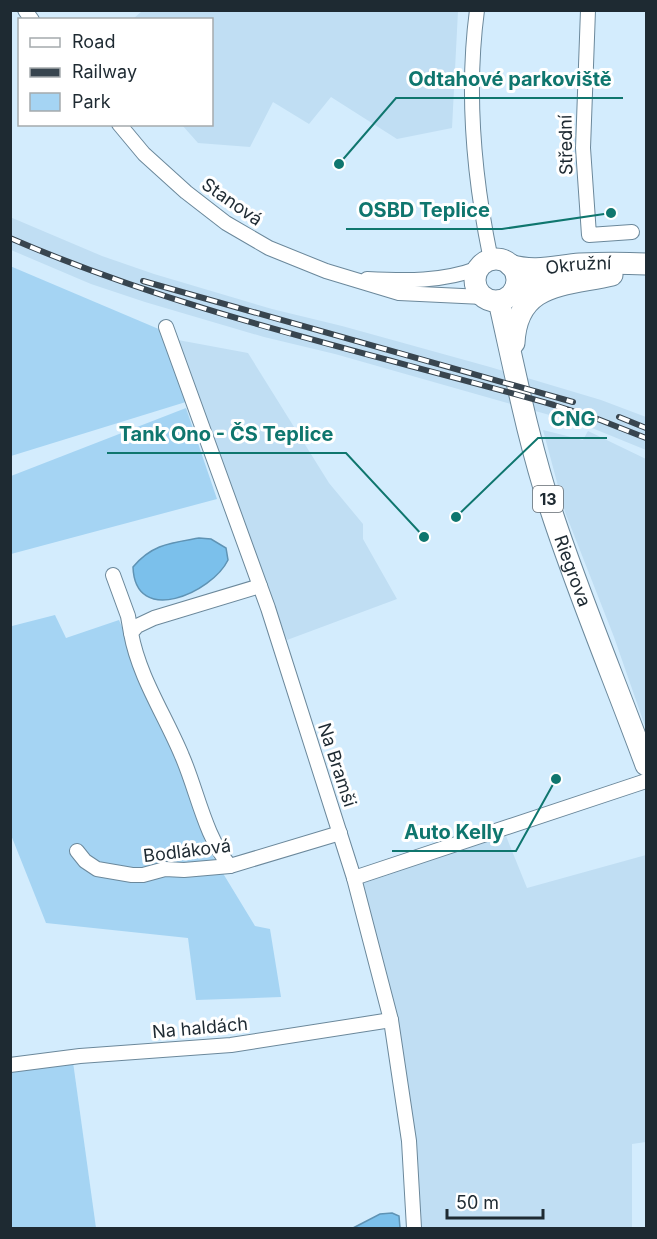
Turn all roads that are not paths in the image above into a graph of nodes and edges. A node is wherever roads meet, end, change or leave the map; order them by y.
1 (477, 10) edge
2 (588, 10) edge
3 (121, 126) edge
4 (632, 232) dead end
5 (646, 264) edge
6 (493, 265) junction
7 (646, 269) edge
8 (612, 275) junction
9 (346, 278) junction
10 (499, 296) junction
11 (166, 327) dead end
12 (513, 362) junction
13 (113, 575) dead end
14 (260, 586) junction
15 (131, 633) junction
16 (646, 765) edge
17 (646, 781) edge
18 (340, 833) junction
19 (77, 851) dead end
20 (230, 866) junction
21 (354, 878) junction
22 (392, 1020) junction
23 (10, 1065) edge
24 (414, 1228) edge

1 - 6 street
2 - 4 street, Střední
3 - 9 street, Stanová
5 - 6 main road, Okružní
6 - 9 street, Stanová
6 - 10 main road, 13
6 - 10 main road, 13
7 - 8 main road, Okružní / 13
8 - 10 main road, Okružní / 13
8 - 12 main road, 13
9 - 10 street, Stanová
10 - 12 main road, Riegrova / 13
11 - 14 street, Na Bramši
12 - 16 main road, Riegrova / 13
13 - 15 street
14 - 15 street
14 - 18 street, Na Bramši
15 - 20 street
17 - 21 street
18 - 20 street, Bodláková
18 - 21 street, Na Bramši
19 - 20 street, Bodláková
21 - 22 street, Na Bramši
22 - 23 street, Na haldách
22 - 24 street, Na Bramši

